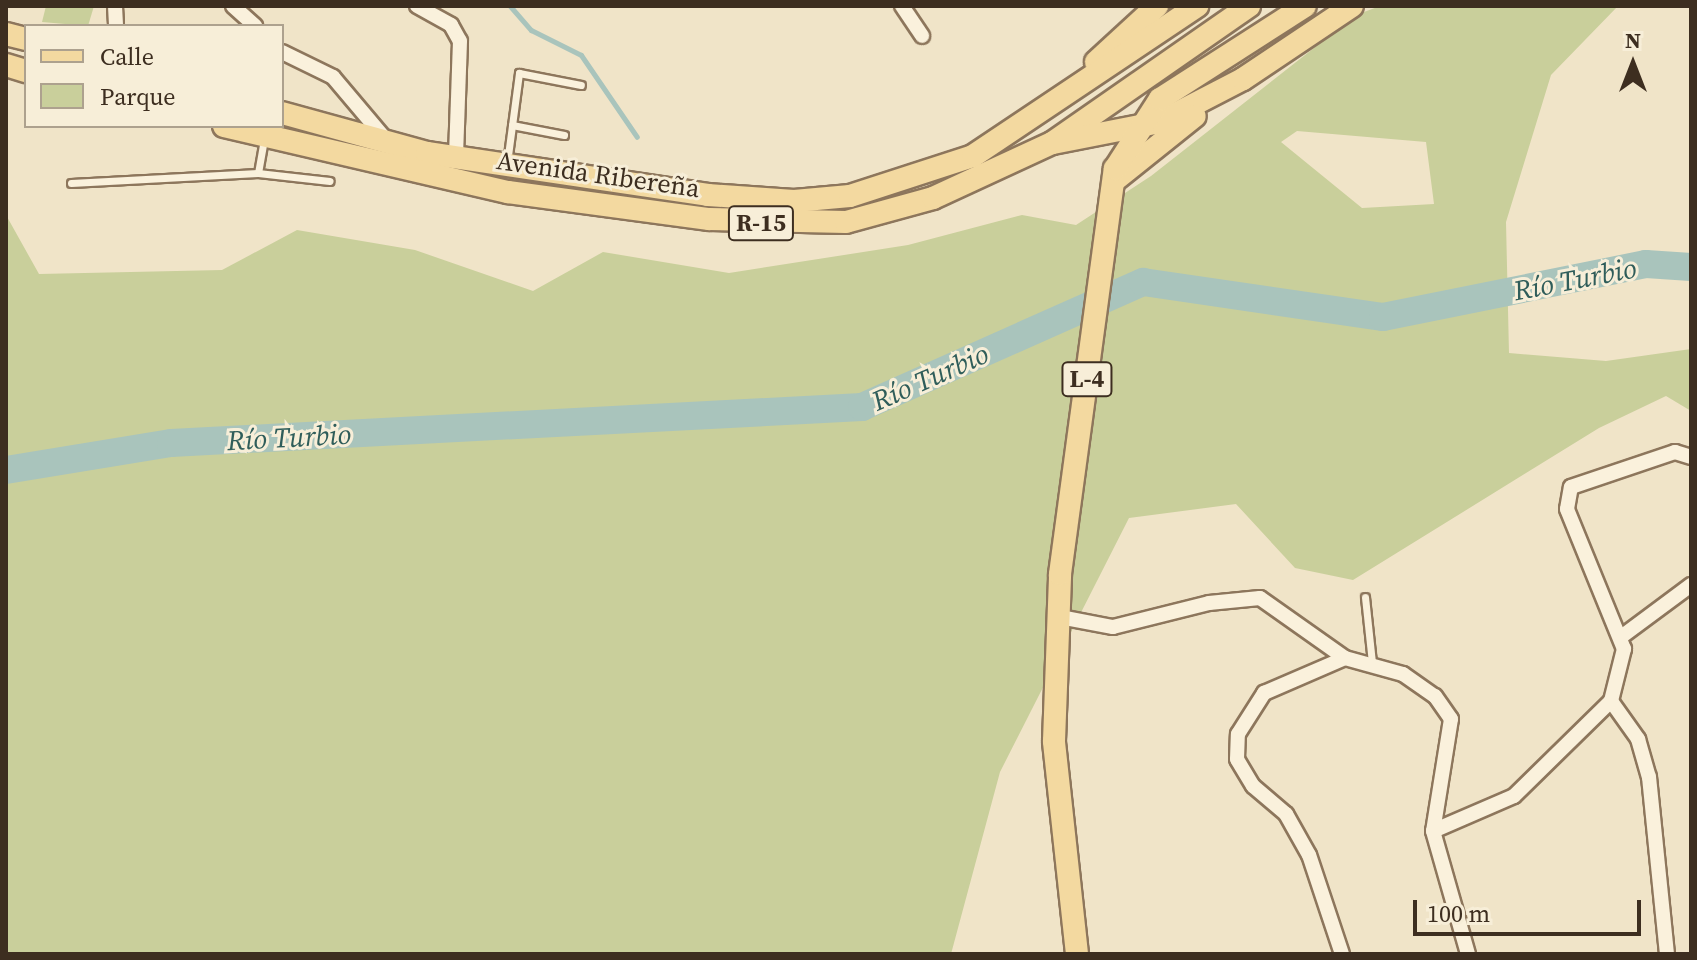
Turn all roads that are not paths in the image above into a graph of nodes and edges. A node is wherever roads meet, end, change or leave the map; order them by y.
1 (233, 6) edge
2 (417, 6) edge
3 (902, 6) edge
4 (1197, 6) edge
5 (1249, 6) edge
6 (1305, 6) edge
7 (1352, 6) edge
8 (1148, 9) edge
9 (253, 24) edge
10 (922, 36) dead end
11 (284, 53) edge
12 (1243, 79) junction
13 (581, 85) dead end
14 (1051, 107) junction
15 (284, 114) edge
16 (512, 125) junction
17 (231, 128) edge
18 (1135, 128) junction
19 (564, 135) dead end
20 (264, 137) junction
21 (388, 142) junction
22 (1052, 143) junction
23 (456, 157) junction
24 (507, 165) junction
25 (258, 173) junction
26 (1115, 177) junction
27 (330, 181) dead end
28 (71, 183) dead end
29 (1691, 441) edge
30 (1675, 452) junction
31 (1691, 457) edge
32 (1691, 585) edge
33 (1365, 597) dead end
34 (1060, 617) junction
35 (1621, 637) junction
36 (1345, 658) junction
37 (1372, 663) junction
38 (1611, 701) junction
39 (1433, 831) junction
40 (1077, 954) edge
41 (1342, 954) edge
42 (1468, 954) edge
43 (1667, 954) edge

1 - 9 street
2 - 23 street
3 - 10 street
4 - 14 main road, Avenida Ribereña / R-15
5 - 22 main road, Avenida Ribereña / R-15
6 - 18 main road
7 - 12 main road
8 - 14 main road
11 - 21 street
12 - 18 main road
12 - 26 main road
13 - 16 lane
14 - 24 main road, Avenida Ribereña / R-15
15 - 21 main road, Avenida Ribereña / R-15
16 - 19 lane
16 - 24 lane
17 - 20 main road, Avenida Ribereña / R-15
18 - 22 main road
18 - 26 main road
20 - 22 main road, Avenida Ribereña / R-15
20 - 25 lane
21 - 23 main road, Avenida Ribereña / R-15
22 - 26 main road
23 - 24 main road, Avenida Ribereña / R-15
25 - 27 lane
25 - 28 lane
26 - 34 main road, L-4
29 - 30 street
30 - 31 street
30 - 35 street
32 - 35 street
33 - 37 lane
34 - 36 street
34 - 40 main road, L-4
35 - 38 street
36 - 37 street
36 - 41 street
37 - 39 street
38 - 39 street
38 - 43 street
39 - 42 street

